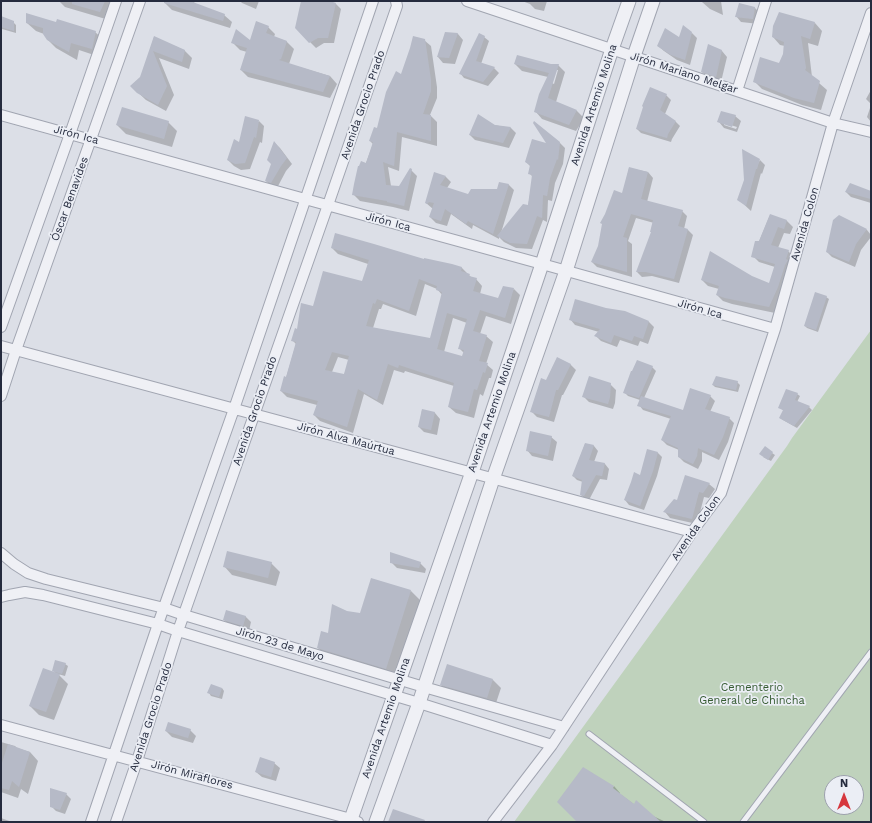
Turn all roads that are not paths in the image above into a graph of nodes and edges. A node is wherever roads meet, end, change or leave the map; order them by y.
1 (116, 1) edge
2 (140, 1) edge
3 (373, 1) edge
4 (396, 1) edge
5 (467, 1) edge
6 (630, 1) edge
7 (653, 1) edge
8 (766, 1) edge
9 (871, 12) edge
10 (612, 49) junction
11 (634, 56) junction
12 (737, 90) junction
13 (1, 115) edge
14 (833, 123) junction
15 (871, 132) edge
16 (70, 134) junction
17 (91, 140) junction
18 (305, 199) junction
19 (328, 205) junction
20 (542, 264) junction
21 (566, 271) junction
22 (1, 327) edge
23 (775, 329) junction
24 (1, 346) edge
25 (16, 350) junction
26 (1, 396) edge
27 (234, 409) junction
28 (254, 414) junction
29 (472, 472) junction
30 (493, 479) junction
31 (692, 532) junction
32 (1, 554) edge
33 (1, 597) edge
34 (164, 608) junction
35 (184, 615) junction
36 (158, 624) junction
37 (178, 631) junction
38 (871, 652) edge
39 (399, 679) junction
40 (424, 687) junction
41 (395, 695) junction
42 (419, 703) junction
43 (1, 725) edge
44 (564, 727) junction
45 (590, 734) dead end
46 (552, 746) junction
47 (114, 755) junction
48 (137, 761) junction
49 (353, 821) edge
50 (91, 822) edge
51 (116, 822) edge
52 (376, 822) edge
53 (493, 822) edge
54 (704, 822) edge
55 (743, 822) edge

1 - 16 street, Óscar Benavides
2 - 17 street, Óscar Benavides
3 - 18 street, Avenida Grocio Prado
4 - 19 street, Avenida Grocio Prado
5 - 10 street, Jirón Mariano Melgar
6 - 10 street, Avenida Artemio Molina
7 - 11 street, Avenida Artemio Molina
8 - 12 street
9 - 14 street, Avenida Colon
10 - 11 street, Jirón Mariano Melgar
10 - 20 street, Avenida Artemio Molina
11 - 12 street, Jirón Mariano Melgar
11 - 21 street, Avenida Artemio Molina
12 - 14 street, Jirón Mariano Melgar
13 - 16 street, Jirón Ica
14 - 15 street, Jirón Mariano Melgar
14 - 23 street, Avenida Colon
16 - 17 street, Jirón Ica
16 - 22 street, Óscar Benavides
17 - 18 street, Jirón Ica
17 - 25 street, Óscar Benavides
18 - 19 street, Jirón Ica
18 - 27 street, Avenida Grocio Prado
19 - 20 street, Jirón Ica
19 - 28 street, Avenida Grocio Prado
20 - 21 street, Jirón Ica
20 - 29 street, Avenida Artemio Molina
21 - 23 street, Jirón Ica
21 - 30 street, Avenida Artemio Molina
23 - 31 street, Avenida Colon
24 - 25 street, Jirón Alva Maúrtua
25 - 26 street, Óscar Benavides
25 - 27 street, Jirón Alva Maúrtua
27 - 28 street, Jirón Alva Maúrtua
27 - 34 street, Avenida Grocio Prado
28 - 29 street, Jirón Alva Maúrtua
28 - 35 street, Avenida Grocio Prado
29 - 30 street, Jirón Alva Maúrtua
29 - 39 street, Avenida Artemio Molina
30 - 31 street, Jirón Alva Maúrtua
30 - 40 street, Avenida Artemio Molina
31 - 44 street, Avenida Colon
32 - 34 street, Jirón 23 de Mayo
33 - 36 street, Jirón 23 de Mayo
34 - 35 street, Jirón 23 de Mayo
34 - 36 street, Avenida Grocio Prado
35 - 37 street, Avenida Grocio Prado
35 - 39 street, Jirón 23 de Mayo
36 - 37 street, Jirón 23 de Mayo
36 - 47 street, Avenida Grocio Prado
37 - 41 street, Jirón 23 de Mayo
37 - 48 street, Avenida Grocio Prado
38 - 55 lane
39 - 40 street, Jirón 23 de Mayo
39 - 41 street, Avenida Artemio Molina
40 - 42 street, Avenida Artemio Molina
40 - 44 street, Jirón 23 de Mayo
41 - 42 street, Jirón 23 de Mayo
41 - 49 street, Avenida Artemio Molina
42 - 46 street, Jirón 23 de Mayo
42 - 52 street, Avenida Artemio Molina
43 - 47 street, Jirón Miraflores
44 - 46 street, Avenida Colon
45 - 54 lane
46 - 53 street, Avenida Colon
47 - 48 street, Jirón Miraflores
47 - 50 street, Avenida Grocio Prado
48 - 49 street, Jirón Miraflores
48 - 51 street, Avenida Grocio Prado

